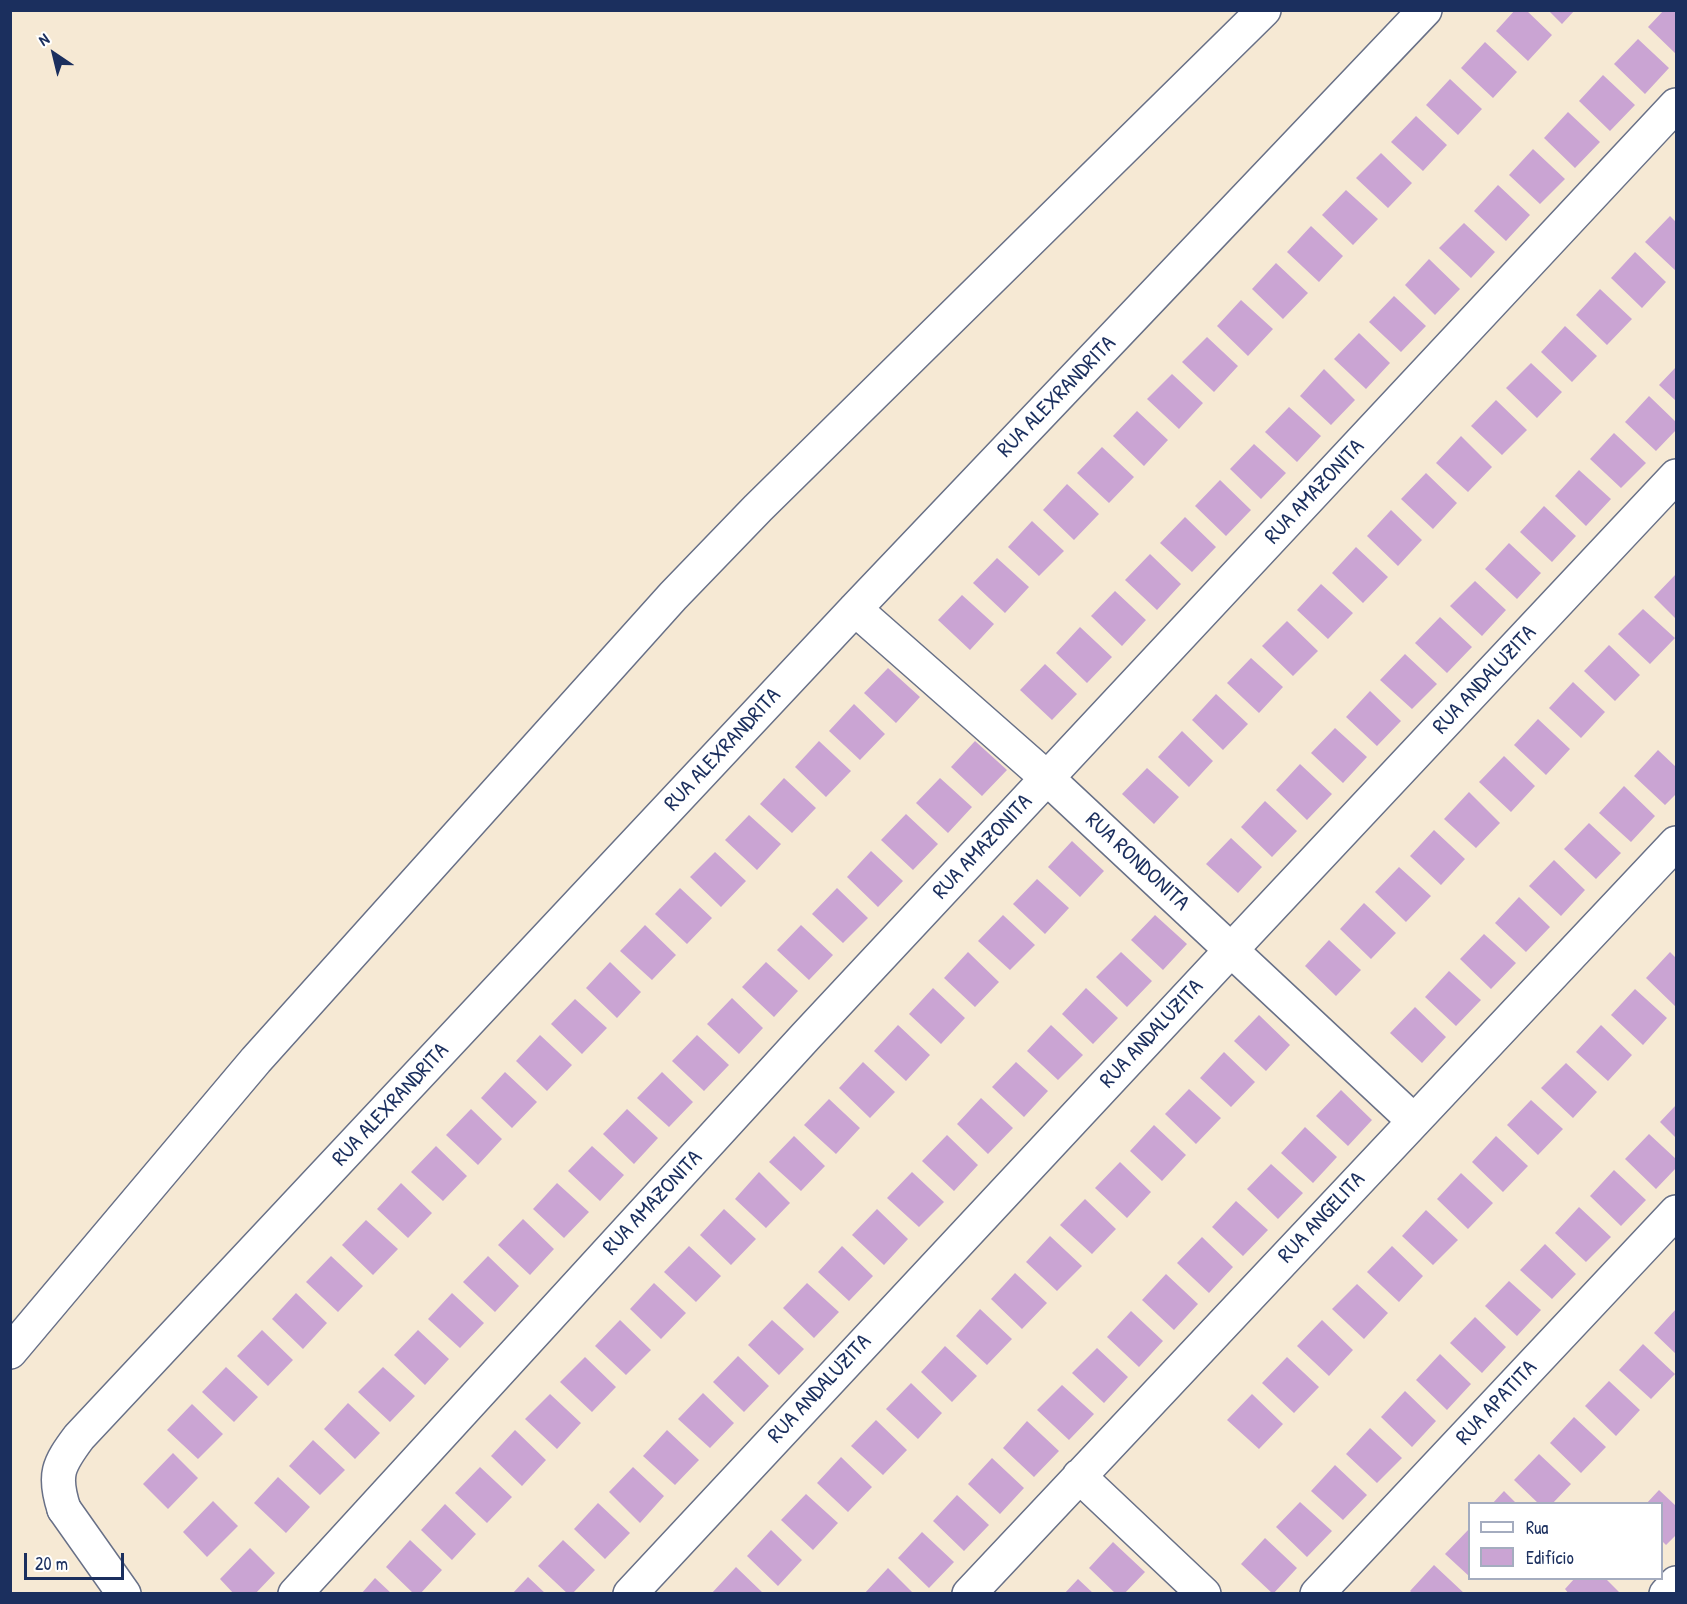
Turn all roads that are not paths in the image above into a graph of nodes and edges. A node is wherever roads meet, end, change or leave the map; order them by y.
1 (1264, 10) edge
2 (1425, 10) edge
3 (1677, 105) edge
4 (1677, 476) edge
5 (855, 609) junction
6 (1047, 778) junction
7 (1677, 843) edge
8 (1231, 950) junction
9 (1414, 1121) junction
10 (1677, 1212) edge
11 (10, 1352) edge
12 (1079, 1476) junction
13 (1677, 1583) edge
14 (124, 1593) edge
15 (295, 1593) edge
16 (630, 1593) edge
17 (969, 1593) edge
18 (1204, 1593) edge
19 (1317, 1593) edge
20 (1666, 1593) edge

1 - 11 street
2 - 5 street, RUA ALEXRANDRITA
3 - 6 street, RUA AMAZONITA
4 - 8 street, RUA ANDALUZITA
5 - 6 street, RUA RONDONITA
5 - 14 street, RUA ALEXRANDRITA
6 - 8 street, RUA RONDONITA
6 - 15 street, RUA AMAZONITA
7 - 9 street, RUA ANGELITA
8 - 9 street, RUA RONDONITA
8 - 16 street, RUA ANDALUZITA
9 - 12 street, RUA ANGELITA
10 - 19 street, RUA APATITA
12 - 17 street, RUA ANGELITA
12 - 18 street
13 - 20 street

